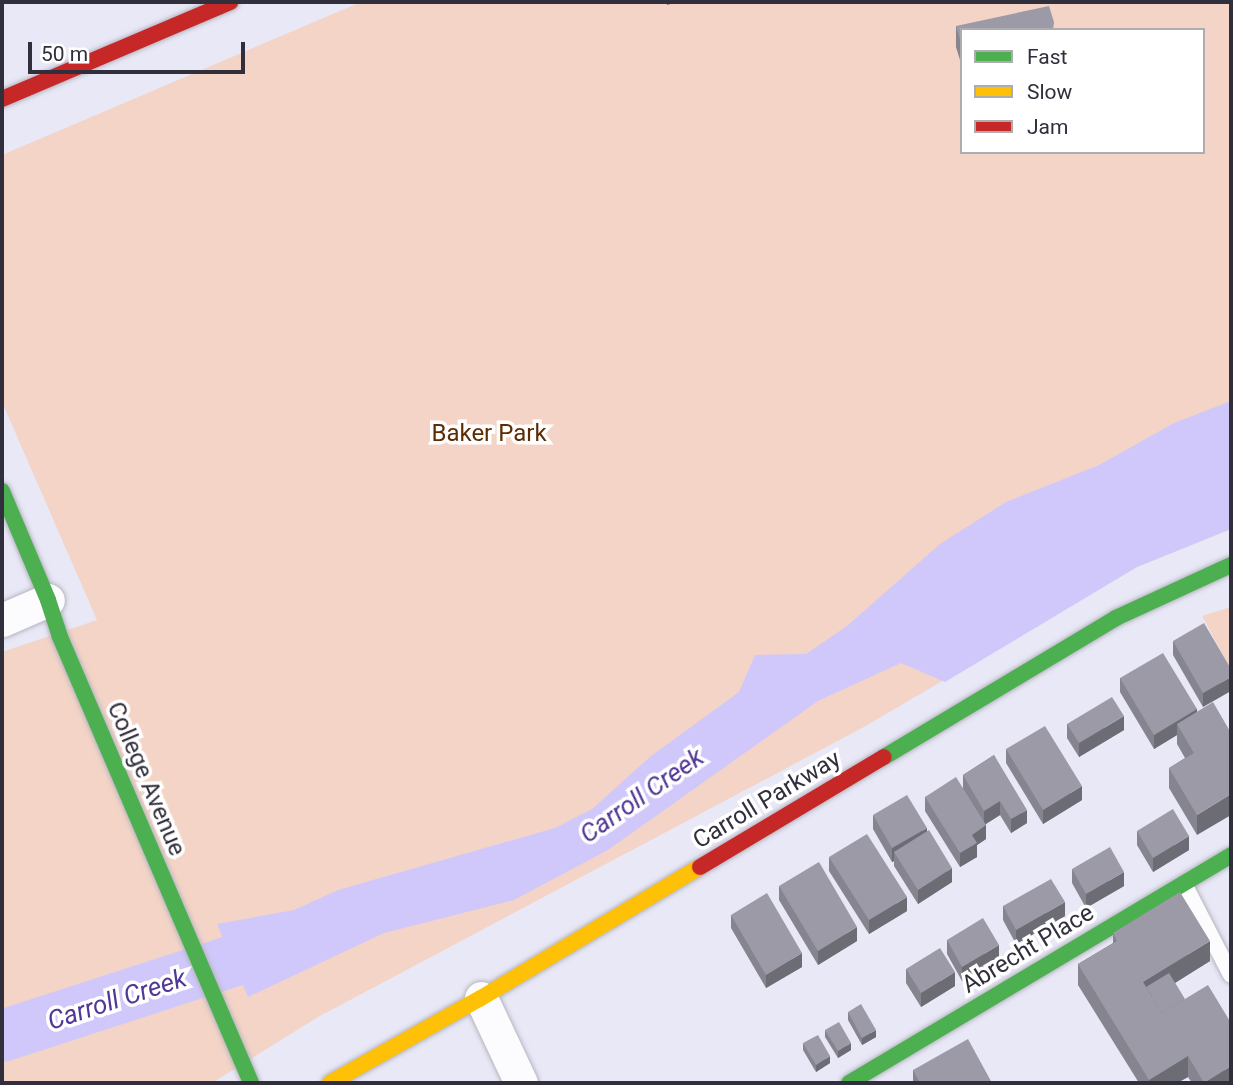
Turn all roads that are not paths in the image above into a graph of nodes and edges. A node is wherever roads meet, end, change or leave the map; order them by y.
1 (230, 2) edge
2 (2, 99) edge
3 (2, 491) edge
4 (1231, 565) edge
5 (48, 600) junction
6 (2, 620) edge
7 (1231, 855) edge
8 (1184, 883) junction
9 (1231, 975) edge
10 (481, 998) junction
11 (251, 1083) edge
12 (330, 1083) edge
13 (521, 1083) edge
14 (849, 1083) edge

1 - 2 street
3 - 5 street, College Avenue
4 - 10 street, Carroll Parkway
5 - 6 street
5 - 11 street, College Avenue
7 - 8 street, Abrecht Place
8 - 9 lane
8 - 14 street, Abrecht Place
10 - 12 street, Carroll Parkway
10 - 13 street

